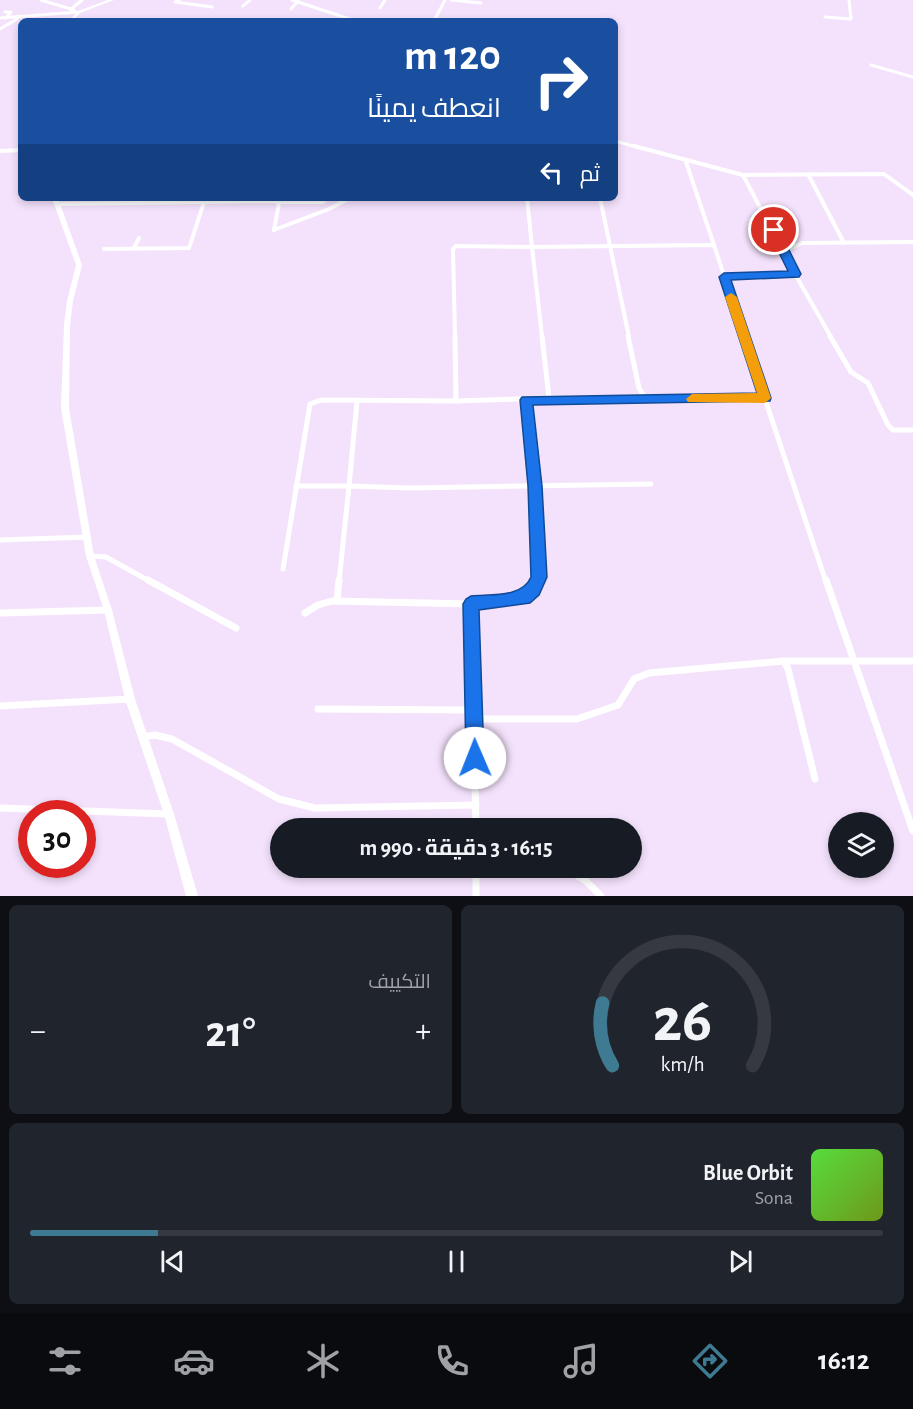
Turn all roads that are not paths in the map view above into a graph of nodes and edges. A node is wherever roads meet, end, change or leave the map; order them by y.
1 (41, 0) edge
2 (82, 0) edge
3 (109, 0) edge
4 (179, 0) edge
5 (250, 0) edge
6 (292, 0) edge
7 (385, 0) edge
8 (445, 0) edge
9 (451, 0) edge
10 (849, 0) edge
11 (298, 1) edge
12 (463, 1) edge
13 (481, 3) dead end
14 (243, 6) dead end
15 (212, 7) dead end
16 (380, 8) dead end
17 (72, 9) junction
18 (291, 9) dead end
19 (5, 12) dead end
20 (79, 12) junction
21 (825, 17) dead end
22 (0, 18) edge
23 (6, 18) junction
24 (18, 18) junction
25 (74, 18) edge
26 (347, 18) edge
27 (436, 18) edge
28 (0, 30) edge
29 (871, 65) dead end
30 (913, 77) edge
31 (618, 142) edge
32 (18, 150) edge
33 (0, 151) edge
34 (688, 160) junction
35 (808, 174) junction
36 (743, 175) junction
37 (913, 195) edge
38 (56, 201) edge
39 (218, 201) edge
40 (254, 201) edge
41 (324, 201) edge
42 (344, 201) edge
43 (527, 201) edge
44 (601, 201) edge
45 (204, 202) junction
46 (277, 202) junction
47 (139, 238) dead end
48 (913, 242) edge
49 (844, 243) junction
50 (714, 245) junction
51 (532, 247) junction
52 (611, 247) junction
53 (104, 249) dead end
54 (134, 249) junction
55 (785, 251) junction
56 (795, 274) junction
57 (724, 277) junction
58 (549, 398) junction
59 (645, 398) junction
60 (765, 398) junction
61 (526, 400) junction
62 (357, 401) junction
63 (456, 401) junction
64 (913, 430) edge
65 (651, 484) dead end
66 (296, 486) junction
67 (349, 486) junction
68 (535, 486) junction
69 (87, 537) junction
70 (0, 540) edge
71 (90, 556) junction
72 (283, 570) dead end
73 (337, 601) junction
74 (471, 604) junction
75 (108, 610) junction
76 (0, 613) edge
77 (305, 613) dead end
78 (236, 628) dead end
79 (852, 660) junction
80 (913, 661) edge
81 (784, 662) junction
82 (130, 699) junction
83 (0, 706) edge
84 (318, 709) dead end
85 (474, 710) junction
86 (143, 737) junction
87 (815, 778) dead end
88 (476, 805) junction
89 (0, 808) edge
90 (169, 814) junction
91 (476, 818) edge
92 (913, 831) edge
93 (476, 878) edge
94 (581, 878) edge
95 (192, 896) edge
96 (476, 896) edge
97 (601, 896) edge

1 - 17 street
2 - 17 street
3 - 20 street
4 - 15 street
5 - 14 street
6 - 11 street
7 - 16 street
8 - 27 street
9 - 12 street
10 - 21 street
11 - 18 street
11 - 26 street
12 - 13 street
17 - 20 street
19 - 23 street
20 - 24 street
20 - 25 street
22 - 23 street
23 - 24 street
24 - 28 street
29 - 30 street
31 - 34 street
32 - 33 street
34 - 36 street
34 - 50 street
35 - 36 street
35 - 37 street
35 - 49 street
36 - 55 street
38 - 45 street
38 - 69 street
39 - 45 street
40 - 46 street
41 - 46 street
42 - 46 street
43 - 51 street
44 - 52 street
45 - 54 street
47 - 54 street
48 - 49 street
49 - 55 street
50 - 52 street
50 - 57 street
51 - 52 street
51 - 58 street
51 - 63 street
52 - 59 street
53 - 54 street
55 - 56 street
56 - 57 street
56 - 64 street
57 - 60 street
58 - 59 street
58 - 61 street
59 - 60 street
60 - 79 street
61 - 63 street
61 - 68 street
62 - 63 street
62 - 66 street
62 - 67 street
65 - 68 street
66 - 67 street
66 - 72 street
67 - 68 street
67 - 73 street
68 - 74 street
69 - 70 street
69 - 71 street
71 - 75 street
71 - 78 street
73 - 74 street
73 - 77 street
74 - 85 street
75 - 76 street
75 - 82 street
79 - 80 street
79 - 81 street
79 - 92 street
81 - 85 street
81 - 87 street
82 - 83 street
82 - 86 street
84 - 85 street
85 - 88 street
86 - 88 street
86 - 90 street
88 - 91 street
89 - 90 street
90 - 95 street
93 - 96 street
94 - 97 street

